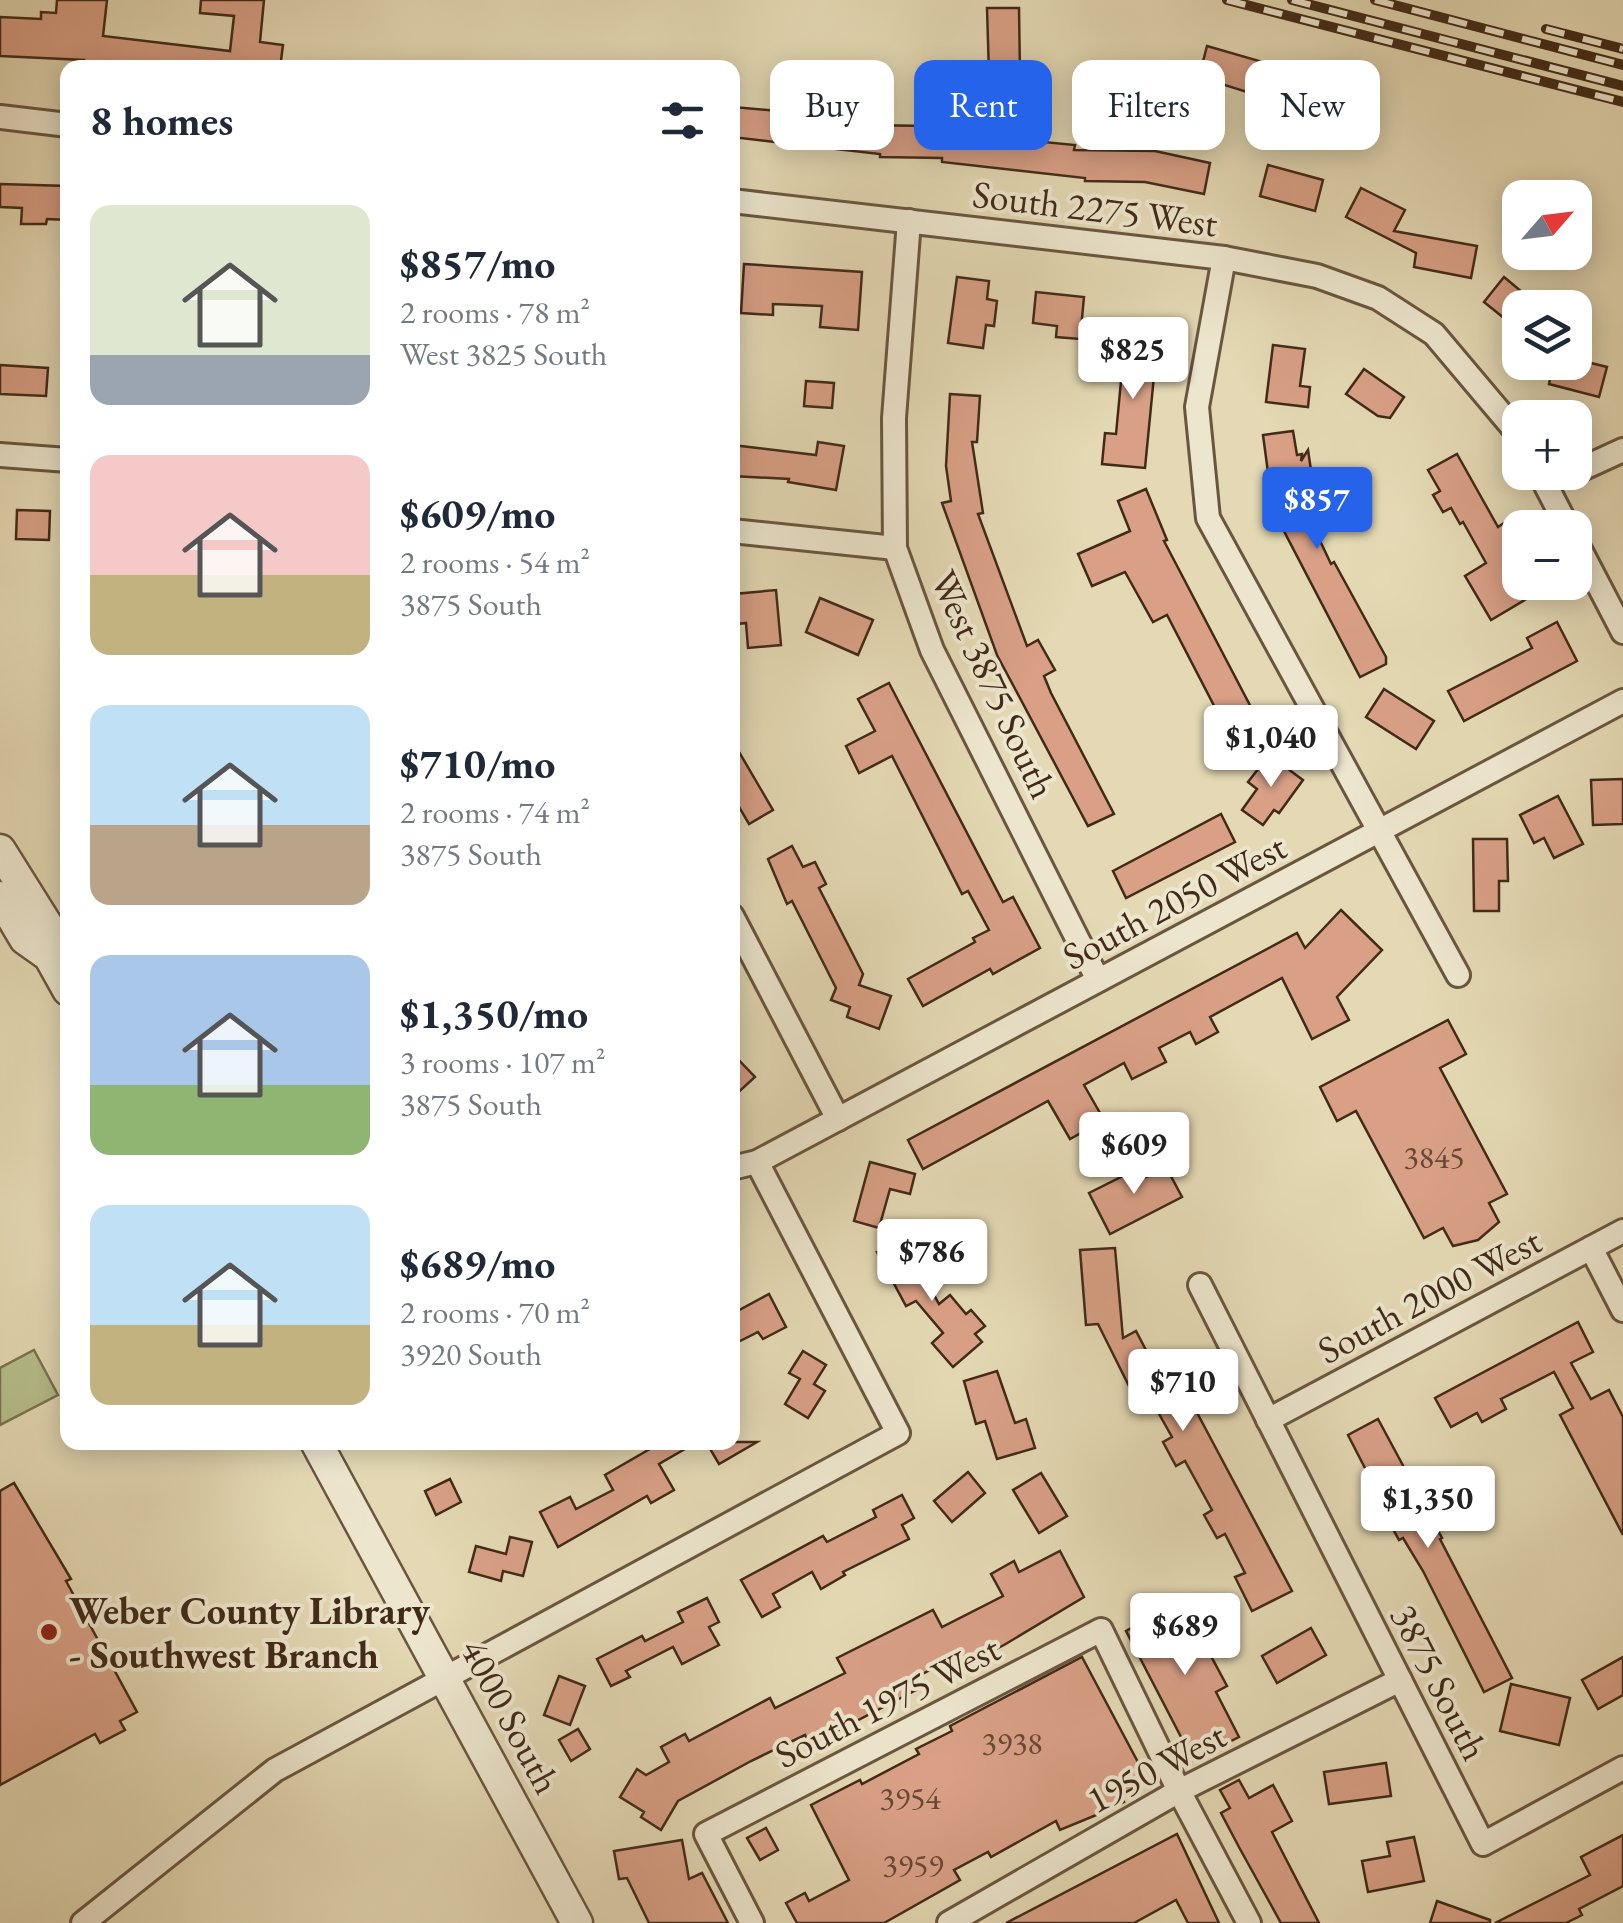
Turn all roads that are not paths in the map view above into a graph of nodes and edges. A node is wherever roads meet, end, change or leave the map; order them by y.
1 (0, 118) edge
2 (60, 124) edge
3 (740, 202) edge
4 (909, 221) junction
5 (1224, 258) junction
6 (1502, 415) edge
7 (1623, 450) edge
8 (0, 455) edge
9 (60, 459) edge
10 (1592, 464) edge
11 (740, 532) edge
12 (895, 548) junction
13 (1592, 573) edge
14 (1623, 632) edge
15 (1623, 702) edge
16 (1379, 831) junction
17 (0, 850) edge
18 (0, 897) edge
19 (740, 931) edge
20 (48, 956) junction
21 (1458, 975) dead end
22 (60, 976) edge
23 (1098, 980) junction
24 (838, 1119) junction
25 (757, 1162) junction
26 (740, 1166) edge
27 (1623, 1230) edge
28 (1591, 1248) junction
29 (1200, 1284) dead end
30 (1623, 1310) edge
31 (1268, 1420) junction
32 (320, 1450) edge
33 (446, 1680) junction
34 (1400, 1680) junction
35 (1623, 1768) edge
36 (1179, 1792) junction
37 (83, 1923) edge
38 (577, 1923) edge
39 (752, 1923) edge
40 (948, 1923) edge
41 (1250, 1923) edge

1 - 2 street
3 - 4 street, South 2275 West
4 - 5 street, South 2275 West
4 - 12 street, West 3875 South
5 - 6 street, South 2275 West
5 - 16 street
7 - 10 street
8 - 9 street
11 - 12 street
12 - 23 street, West 3875 South
13 - 14 street
15 - 16 street, South 2050 West
16 - 21 street
16 - 23 street, South 2050 West
17 - 20 street
18 - 20 street
19 - 24 street
20 - 22 street
23 - 24 street, South 2050 West
24 - 25 street, South 2050 West
25 - 26 street, South 2050 West
25 - 33 street
27 - 28 street, South 2000 West
28 - 30 street
28 - 31 street, South 2000 West
29 - 31 street, 3875 South
31 - 34 street, 3875 South
32 - 33 street, 4000 South
33 - 37 street
33 - 38 street, 4000 South
34 - 35 street, 3875 South
34 - 36 street, 1950 West
36 - 39 street, South 1975 West
36 - 40 street, 1950 West
36 - 41 street

